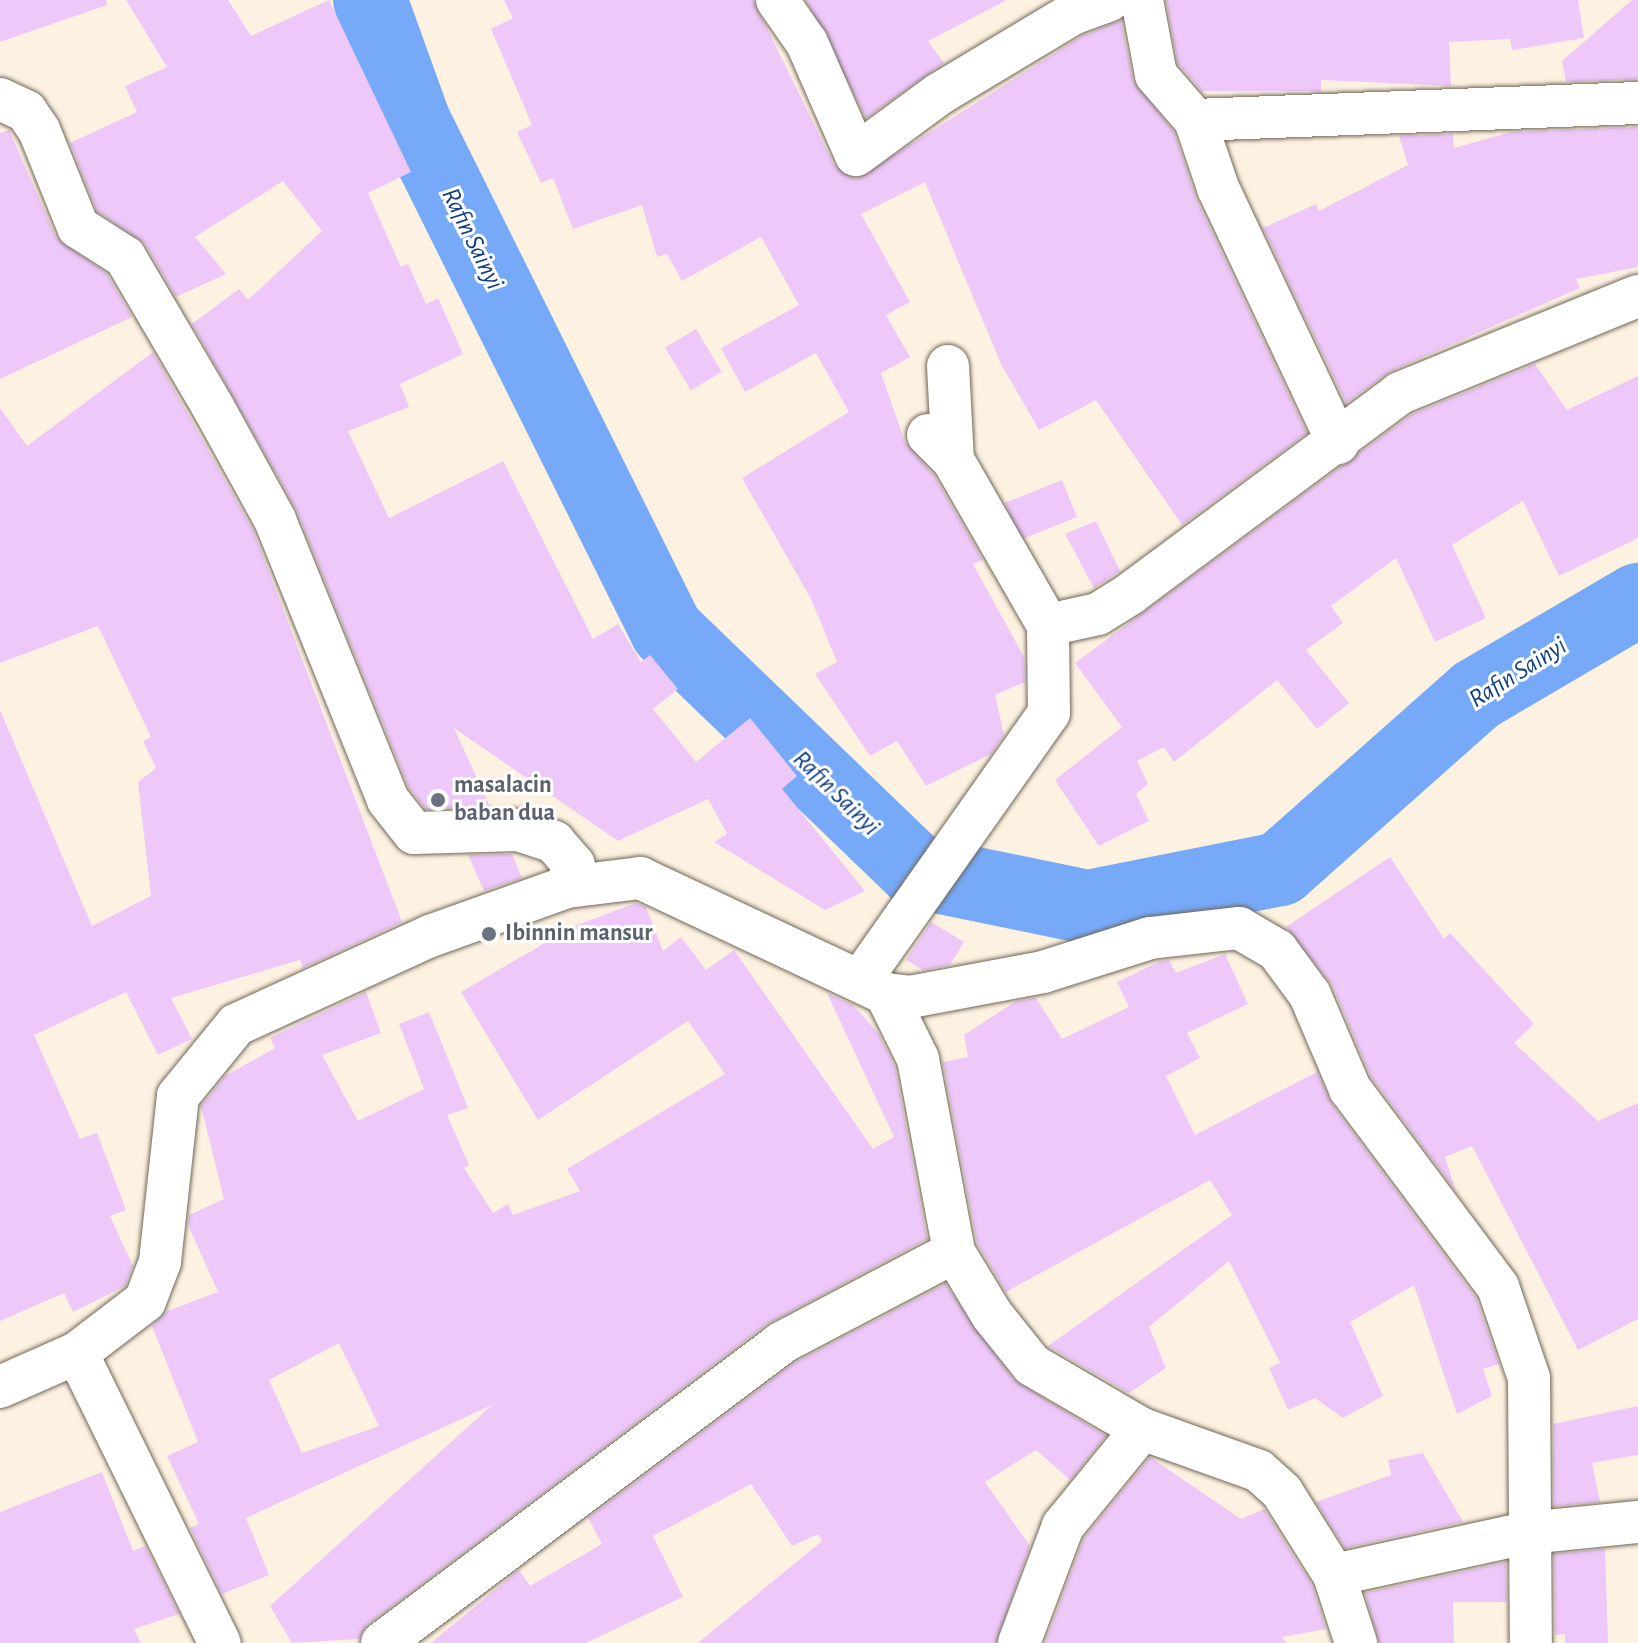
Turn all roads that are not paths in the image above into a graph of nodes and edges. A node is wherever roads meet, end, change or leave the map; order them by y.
1 (777, 0) edge
2 (1110, 0) edge
3 (1142, 0) edge
4 (0, 99) edge
5 (1638, 103) edge
6 (1195, 120) junction
7 (1638, 296) edge
8 (948, 366) dead end
9 (1338, 443) junction
10 (1048, 625) junction
11 (567, 887) junction
12 (874, 986) junction
13 (954, 1252) junction
14 (77, 1353) junction
15 (0, 1387) edge
16 (1142, 1429) junction
17 (1638, 1522) edge
18 (1527, 1533) junction
19 (1334, 1575) junction
20 (406, 1637) edge
21 (220, 1643) edge
22 (1019, 1643) edge
23 (1356, 1643) edge
24 (1531, 1643) edge

1 - 2 street
3 - 6 street
4 - 11 street
5 - 6 street
6 - 9 street
7 - 9 street
8 - 10 street
9 - 10 street
10 - 12 street
11 - 12 street
11 - 14 street
12 - 13 street
12 - 18 street
13 - 16 street
13 - 20 street
14 - 15 street
14 - 21 street
16 - 19 street
16 - 22 street
17 - 18 street
18 - 19 street
18 - 24 street
19 - 23 street

